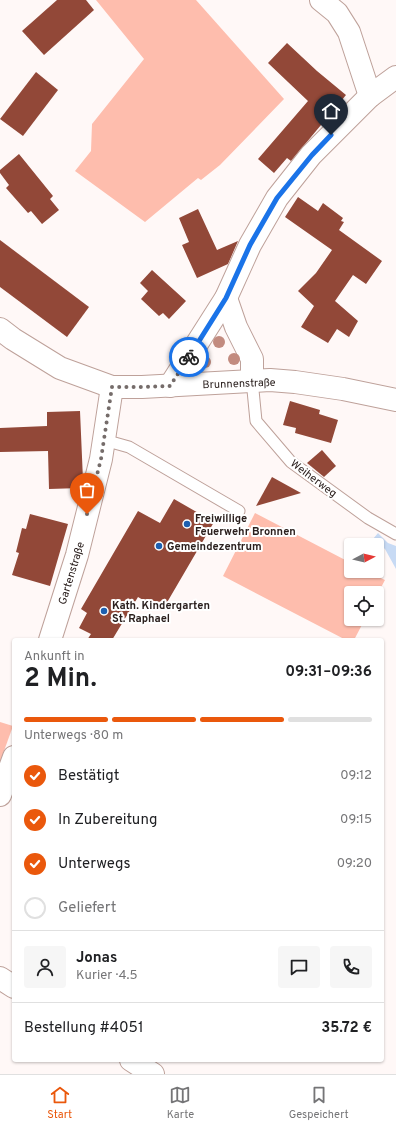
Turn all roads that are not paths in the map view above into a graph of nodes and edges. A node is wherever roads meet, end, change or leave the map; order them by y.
1 (321, 0) edge
2 (396, 77) edge
3 (370, 96) junction
4 (226, 298) junction
5 (0, 329) edge
6 (252, 380) junction
7 (170, 386) junction
8 (112, 387) junction
9 (396, 400) edge
10 (104, 440) junction
11 (239, 511) dead end
12 (396, 534) edge
13 (51, 638) edge
14 (12, 764) edge
15 (6, 787) edge
16 (0, 978) edge
17 (12, 986) edge
18 (134, 1062) edge
19 (153, 1074) edge

1 - 3 street
2 - 3 street
3 - 4 street
4 - 6 street
4 - 7 street
5 - 8 street, Brunnenstraße
6 - 7 street, Brunnenstraße
6 - 9 street, Brunnenstraße
6 - 12 lane, Weiherweg
7 - 8 street, Brunnenstraße
8 - 10 street, Gartenstraße
10 - 11 lane
10 - 13 street, Gartenstraße
14 - 15 street
16 - 17 street
18 - 19 street

